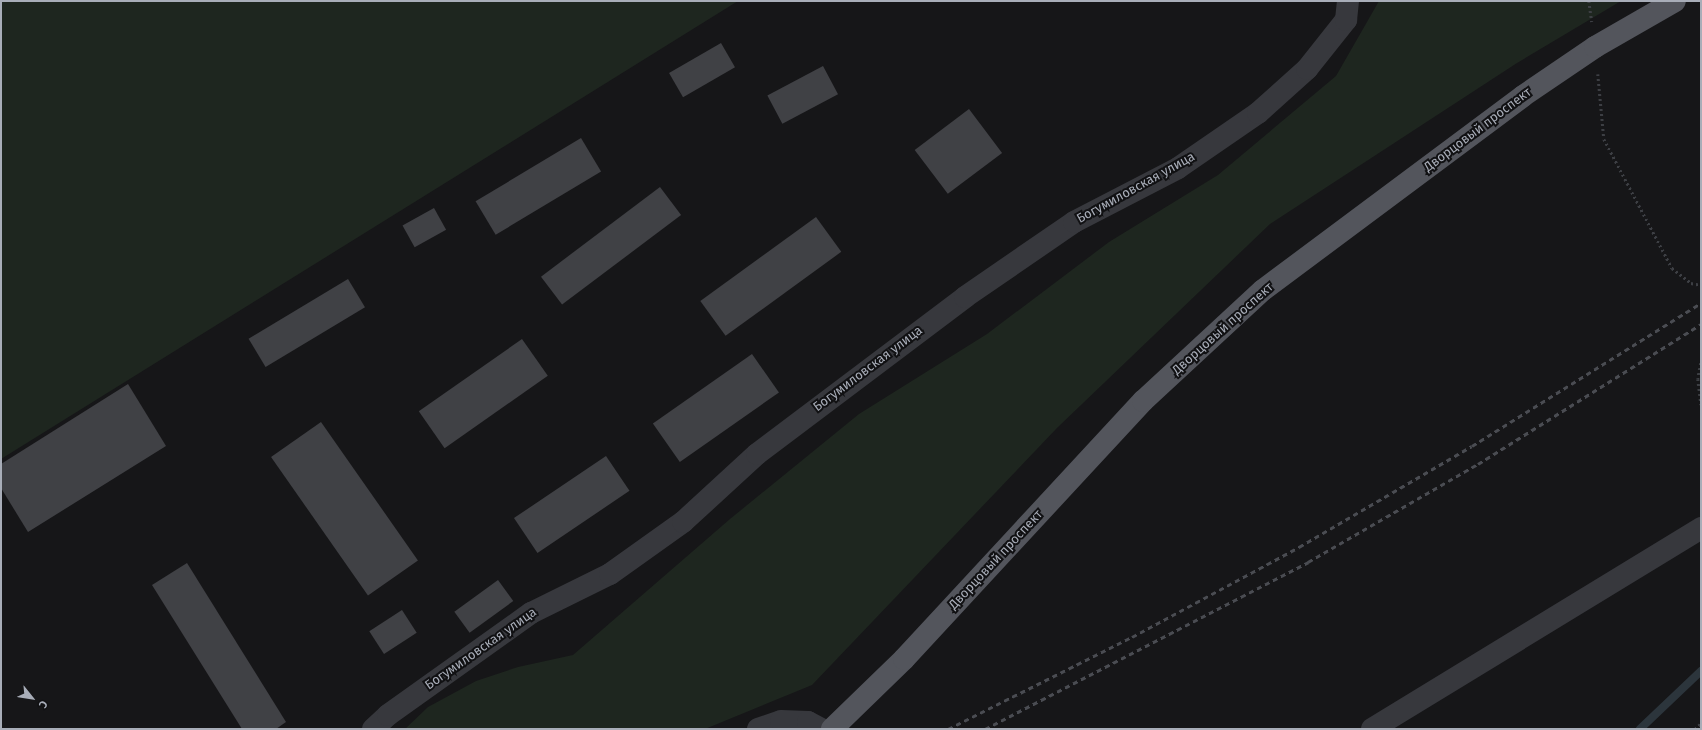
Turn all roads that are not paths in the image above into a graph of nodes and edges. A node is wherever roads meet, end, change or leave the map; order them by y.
1 (1348, 1) edge
2 (1675, 1) edge
3 (1701, 528) edge
4 (373, 729) edge
5 (758, 729) edge
6 (821, 729) edge
7 (832, 729) edge
8 (1372, 729) edge

1 - 4 street, Богумиловская улица
2 - 7 main road, Дворцовый проспект
3 - 8 street
5 - 6 street

